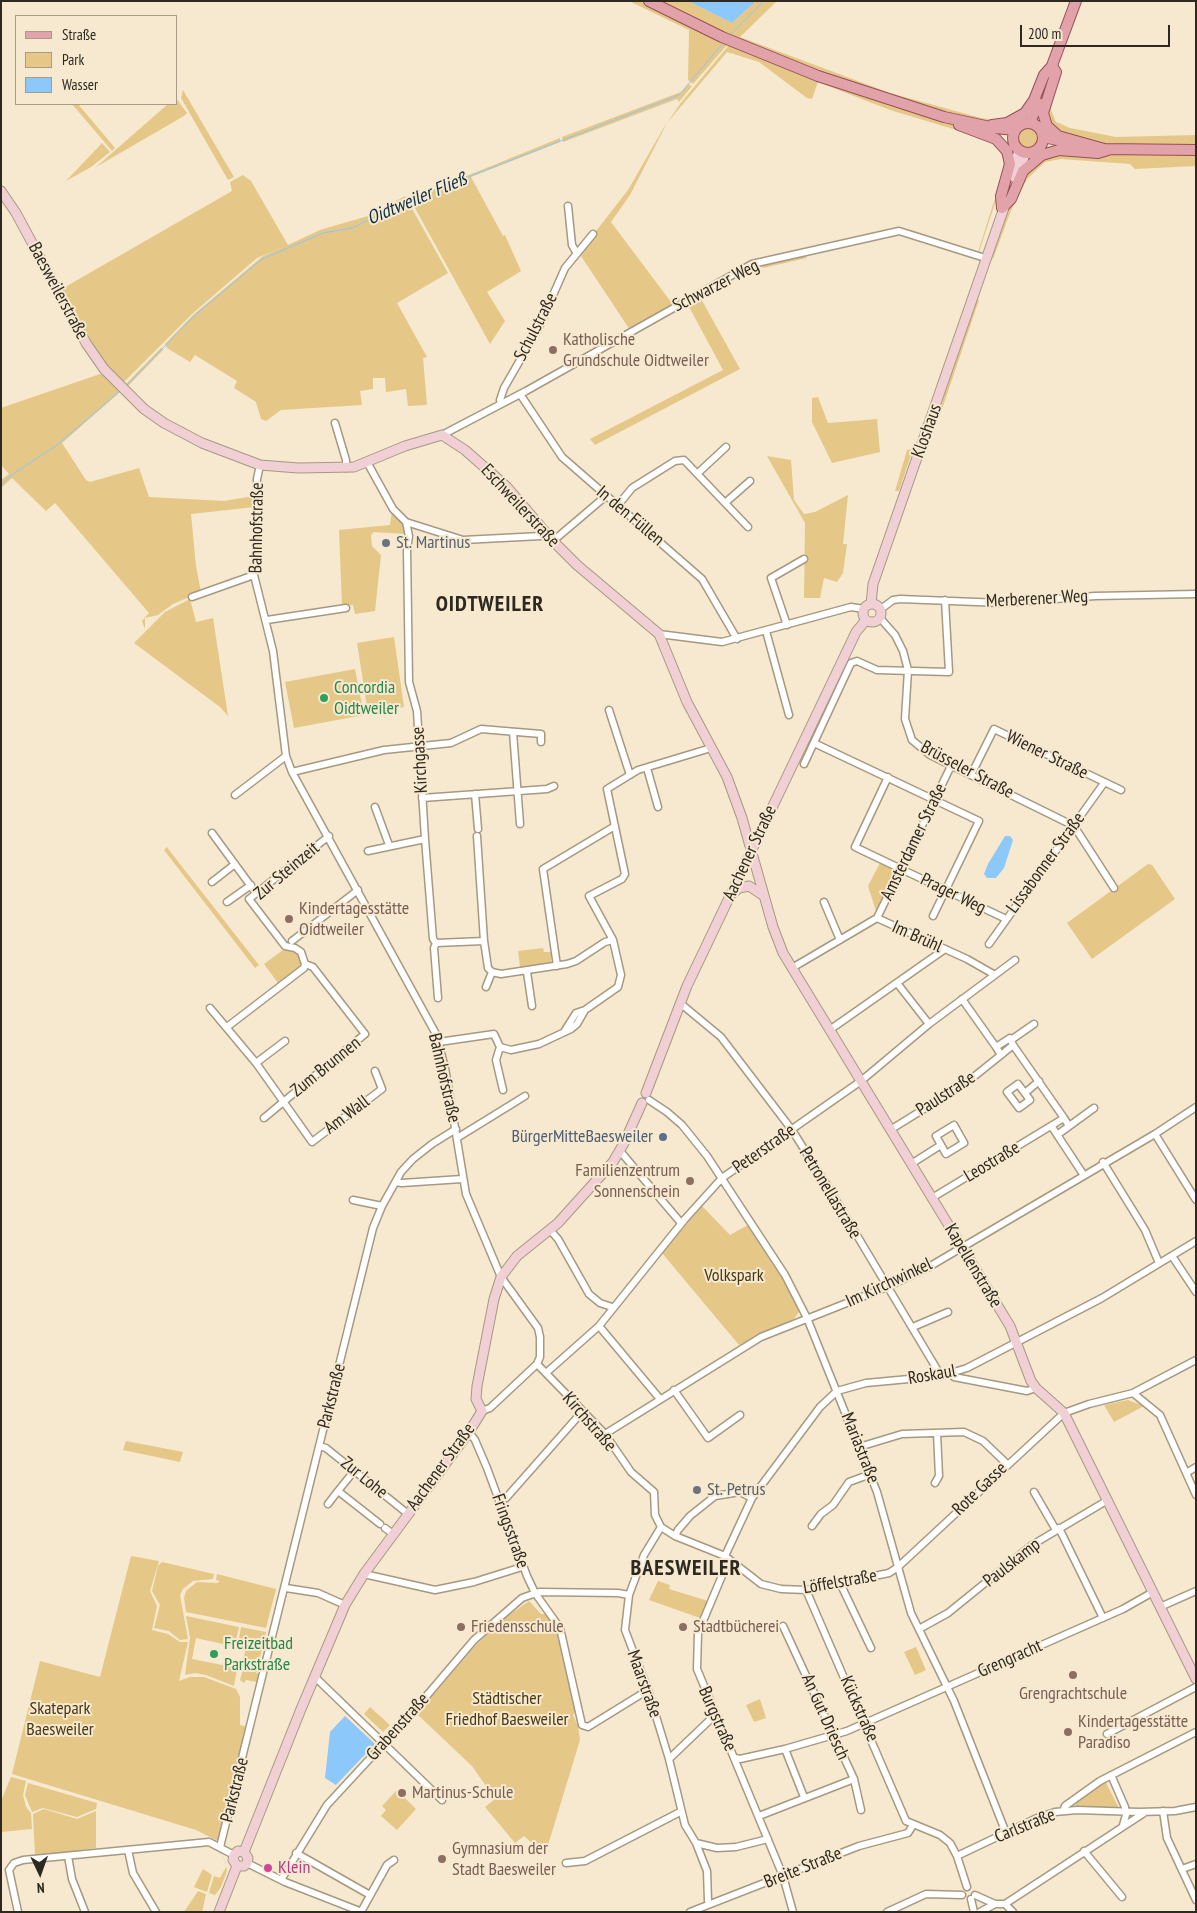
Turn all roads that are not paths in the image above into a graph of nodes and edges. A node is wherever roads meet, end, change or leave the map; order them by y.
1 (649, 1) edge
2 (1076, 1) edge
3 (1052, 66) junction
4 (950, 118) junction
5 (1033, 124) junction
6 (1014, 135) junction
7 (1042, 141) junction
8 (1108, 150) junction
9 (1196, 150) edge
10 (1023, 152) junction
11 (1, 191) edge
12 (568, 206) dead end
13 (1002, 208) junction
14 (593, 234) dead end
15 (576, 252) junction
16 (985, 258) junction
17 (520, 394) junction
18 (501, 403) junction
19 (335, 423) dead end
20 (442, 435) junction
21 (726, 448) dead end
22 (367, 462) junction
23 (260, 465) junction
24 (346, 468) junction
25 (698, 474) junction
26 (750, 481) dead end
27 (606, 496) junction
28 (725, 503) junction
29 (619, 504) junction
30 (406, 522) junction
31 (748, 527) dead end
32 (546, 533) junction
33 (553, 541) junction
34 (804, 559) dead end
35 (254, 575) junction
36 (1196, 594) edge
37 (192, 597) dead end
38 (945, 600) junction
39 (868, 603) junction
40 (346, 608) dead end
41 (880, 614) junction
42 (267, 620) junction
43 (866, 620) junction
44 (787, 625) junction
45 (766, 631) junction
46 (659, 634) junction
47 (737, 639) junction
48 (908, 670) junction
49 (609, 710) dead end
50 (789, 715) dead end
51 (513, 732) junction
52 (541, 742) dead end
53 (814, 743) junction
54 (419, 745) junction
55 (711, 748) junction
56 (286, 756) junction
57 (804, 764) dead end
58 (951, 766) junction
59 (647, 768) junction
60 (292, 772) junction
61 (630, 774) junction
62 (971, 775) junction
63 (888, 777) junction
64 (1104, 782) junction
65 (554, 786) dead end
66 (1121, 790) dead end
67 (517, 791) junction
68 (476, 794) junction
69 (235, 795) dead end
70 (422, 798) junction
71 (934, 799) junction
72 (375, 807) dead end
73 (658, 808) dead end
74 (743, 823) junction
75 (520, 824) dead end
76 (614, 826) junction
77 (1074, 826) junction
78 (762, 828) junction
79 (212, 833) dead end
80 (329, 836) junction
81 (424, 839) junction
82 (389, 845) junction
83 (368, 851) dead end
84 (751, 852) junction
85 (235, 864) junction
86 (900, 868) junction
87 (212, 882) dead end
88 (251, 885) junction
89 (1114, 888) dead end
90 (358, 890) junction
91 (947, 890) junction
92 (256, 893) junction
93 (764, 896) junction
94 (730, 897) junction
95 (227, 902) dead end
96 (824, 902) dead end
97 (933, 916) dead end
98 (877, 918) junction
99 (1006, 919) junction
100 (292, 940) dead end
101 (613, 940) junction
102 (840, 940) junction
103 (484, 941) junction
104 (436, 943) junction
105 (989, 944) dead end
106 (945, 949) junction
107 (1014, 960) dead end
108 (305, 964) junction
109 (558, 966) junction
110 (792, 968) junction
111 (492, 972) junction
112 (527, 972) junction
113 (995, 975) junction
114 (897, 984) junction
115 (486, 988) dead end
116 (438, 998) dead end
117 (962, 999) junction
118 (680, 1003) junction
119 (532, 1006) dead end
120 (210, 1008) dead end
121 (929, 1024) junction
122 (1034, 1024) dead end
123 (227, 1027) junction
124 (831, 1029) junction
125 (285, 1041) dead end
126 (439, 1042) junction
127 (1012, 1042) junction
128 (500, 1047) junction
129 (996, 1047) junction
130 (1001, 1055) junction
131 (256, 1063) junction
132 (374, 1071) dead end
133 (861, 1081) junction
134 (1039, 1081) junction
135 (503, 1090) dead end
136 (1025, 1093) dead end
137 (525, 1096) dead end
138 (646, 1099) junction
139 (283, 1101) junction
140 (1196, 1107) edge
141 (1094, 1108) dead end
142 (264, 1118) dead end
143 (1064, 1118) junction
144 (1069, 1126) junction
145 (1052, 1127) junction
146 (456, 1129) junction
147 (792, 1130) junction
148 (890, 1130) junction
149 (1056, 1134) junction
150 (1155, 1134) junction
151 (457, 1138) junction
152 (941, 1145) junction
153 (620, 1151) junction
154 (1104, 1162) junction
155 (911, 1164) junction
156 (1083, 1174) junction
157 (722, 1178) junction
158 (462, 1179) junction
159 (396, 1182) junction
160 (932, 1198) junction
161 (354, 1200) dead end
162 (1196, 1200) edge
163 (382, 1206) junction
164 (681, 1223) junction
165 (550, 1230) junction
166 (1196, 1241) edge
167 (961, 1246) junction
168 (1172, 1256) junction
169 (1159, 1263) junction
170 (501, 1277) junction
171 (887, 1287) junction
172 (1196, 1292) edge
173 (612, 1307) junction
174 (948, 1312) dead end
175 (807, 1318) junction
176 (599, 1326) junction
177 (913, 1327) junction
178 (1017, 1342) junction
179 (1196, 1360) edge
180 (537, 1364) junction
181 (546, 1373) junction
182 (952, 1374) junction
183 (941, 1376) junction
184 (1036, 1388) junction
185 (674, 1390) junction
186 (837, 1391) junction
187 (1133, 1393) junction
188 (660, 1399) junction
189 (482, 1411) junction
190 (582, 1412) junction
191 (1064, 1413) junction
192 (740, 1416) dead end
193 (469, 1432) junction
194 (937, 1432) junction
195 (604, 1434) junction
196 (319, 1446) junction
197 (859, 1447) junction
198 (1007, 1464) junction
199 (1196, 1467) edge
200 (354, 1471) junction
201 (1186, 1473) junction
202 (870, 1474) junction
203 (935, 1484) dead end
204 (338, 1491) junction
205 (1034, 1492) dead end
206 (1196, 1495) edge
207 (752, 1498) junction
208 (1108, 1500) junction
209 (499, 1501) junction
210 (328, 1504) dead end
211 (408, 1514) junction
212 (812, 1526) dead end
213 (661, 1527) junction
214 (1058, 1529) junction
215 (393, 1534) junction
216 (675, 1536) junction
217 (727, 1558) junction
218 (522, 1567) junction
219 (898, 1567) junction
220 (364, 1574) junction
221 (840, 1583) junction
222 (286, 1588) junction
223 (806, 1590) junction
224 (1196, 1591) edge
225 (1153, 1592) junction
226 (535, 1593) junction
227 (629, 1595) junction
228 (346, 1605) junction
229 (1160, 1607) junction
230 (1103, 1618) junction
231 (783, 1626) dead end
232 (919, 1629) junction
233 (871, 1648) dead end
234 (315, 1677) junction
235 (1196, 1679) edge
236 (946, 1686) junction
237 (1196, 1687) edge
238 (648, 1690) junction
239 (715, 1715) junction
240 (865, 1724) junction
241 (1196, 1732) edge
242 (1107, 1734) dead end
243 (833, 1736) junction
244 (383, 1744) junction
245 (785, 1749) junction
246 (669, 1758) junction
247 (735, 1758) junction
248 (1111, 1775) junction
249 (854, 1779) junction
250 (804, 1797) junction
251 (442, 1800) dead end
252 (1124, 1804) junction
253 (1196, 1807) edge
254 (861, 1810) dead end
255 (1063, 1811) junction
256 (1125, 1811) junction
257 (1150, 1811) junction
258 (1163, 1811) junction
259 (680, 1812) junction
260 (759, 1816) junction
261 (914, 1825) junction
262 (1118, 1829) junction
263 (1006, 1833) junction
264 (768, 1839) junction
265 (696, 1843) junction
266 (220, 1847) junction
267 (128, 1850) junction
268 (1084, 1851) junction
269 (244, 1852) junction
270 (296, 1853) junction
271 (234, 1855) junction
272 (68, 1856) junction
273 (957, 1856) junction
274 (394, 1860) dead end
275 (247, 1863) junction
276 (566, 1863) dead end
277 (1196, 1864) edge
278 (237, 1866) junction
279 (1182, 1869) junction
280 (783, 1876) junction
281 (281, 1880) junction
282 (967, 1886) junction
283 (370, 1895) junction
284 (962, 1895) junction
285 (973, 1897) junction
286 (1122, 1897) dead end
287 (1196, 1900) edge
288 (708, 1901) dead end
289 (903, 1904) junction
290 (995, 1904) junction
291 (1005, 1904) junction
292 (359, 1911) edge
293 (18, 1912) edge
294 (84, 1912) edge
295 (156, 1912) edge
296 (219, 1912) edge
297 (690, 1912) edge
298 (793, 1912) edge
299 (887, 1912) edge
300 (906, 1912) edge
301 (974, 1912) edge
302 (980, 1912) edge
303 (1013, 1912) edge

1 - 4 main road
2 - 3 main road
3 - 4 main road
3 - 5 main road
3 - 8 main road
4 - 6 main road
4 - 13 main road
5 - 6 main road
5 - 7 main road
6 - 10 main road
7 - 8 main road
7 - 10 main road
8 - 9 main road
8 - 13 main road
10 - 13 main road, Kloshaus
11 - 23 main road, Baesweilerstraße
12 - 15 street
13 - 16 main road, Kloshaus
14 - 15 street, Schulstraße
15 - 18 street, Schulstraße
16 - 17 street, Schwarzer Weg
16 - 39 main road, Kloshaus
17 - 18 street
17 - 27 street, In den Füllen
18 - 20 street
19 - 24 street
20 - 22 main road
20 - 32 main road, Eschweilerstraße
21 - 25 street
22 - 24 main road
22 - 30 street
23 - 24 main road
23 - 35 street, Bahnhofstraße
25 - 28 street
25 - 29 street
26 - 28 street
27 - 29 street, In den Füllen
27 - 33 street
28 - 31 street
29 - 47 street, In den Füllen
30 - 32 street
30 - 54 street, Kirchgasse
32 - 33 main road, Eschweilerstraße
33 - 46 main road, Eschweilerstraße
34 - 44 street
35 - 37 street
35 - 42 street, Bahnhofstraße
36 - 38 street, Merberener Weg
38 - 41 street, Merberener Weg
38 - 48 street
39 - 41 main road
39 - 43 main road
39 - 44 street
40 - 42 street
41 - 43 main road
41 - 48 street, Brüsseler Straße
42 - 56 street, Bahnhofstraße
43 - 78 main road, Aachener Straße
44 - 45 street
45 - 47 street
45 - 50 street
46 - 47 street
46 - 55 main road, Eschweilerstraße
48 - 53 street
48 - 58 street, Brüsseler Straße
49 - 61 street
51 - 52 street
51 - 54 street
51 - 67 street
53 - 57 street
53 - 63 street
54 - 60 street
54 - 70 street, Kirchgasse
55 - 59 street
55 - 74 main road, Eschweilerstraße
56 - 60 street, Bahnhofstraße
56 - 69 street
58 - 62 street, Brüsseler Straße
58 - 71 street, Amsterdamer Straße
59 - 61 street
59 - 73 street
60 - 80 street, Bahnhofstraße
61 - 76 street
62 - 64 street, Wiener Straße
62 - 77 street, Brüsseler Straße
63 - 71 street
63 - 86 street, Prager Weg
64 - 66 street, Wiener Straße
64 - 77 street, Lissabonner Straße
65 - 67 street
67 - 68 street
67 - 75 street
68 - 70 street
68 - 103 street
70 - 81 street, Kirchgasse
71 - 86 street, Amsterdamer Straße
71 - 91 street
72 - 82 street
74 - 78 main road
74 - 84 main road, Eschweilerstraße
76 - 101 street
76 - 109 street
77 - 89 street
77 - 99 street, Lissabonner Straße
78 - 84 main road, Aachener Straße
79 - 85 street
80 - 90 street, Bahnhofstraße
80 - 92 street, Zur Steinzeit
81 - 82 street
81 - 104 street, Kirchgasse
82 - 83 street
84 - 93 main road, Kapellenstraße
84 - 94 main road, Aachener Straße
85 - 87 street
85 - 88 street
86 - 91 street, Prager Weg
86 - 98 street, Amsterdamer Straße
88 - 92 street
88 - 95 street
90 - 100 street
90 - 126 street, Bahnhofstraße
91 - 97 street
91 - 99 street, Prager Weg
92 - 108 street, Zur Steinzeit
93 - 94 main road
93 - 110 main road, Kapellenstraße
94 - 118 main road, Aachener Straße
96 - 102 street
98 - 102 street, Im Brühl
98 - 106 street, Im Brühl
99 - 105 street, Lissabonner Straße
101 - 109 street
101 - 128 street
102 - 110 street, Im Brühl
103 - 104 street
103 - 111 street
104 - 116 street, Kirchgasse
106 - 113 street, Im Brühl
106 - 114 street
107 - 113 street, Peterstraße
108 - 123 street
108 - 139 street, Zum Brunnen
109 - 112 street
110 - 124 main road, Kapellenstraße
111 - 112 street
111 - 115 street
112 - 119 street
113 - 117 street, Peterstraße
114 - 121 street
114 - 124 street
117 - 121 street, Peterstraße
117 - 129 street
118 - 138 main road, Aachener Straße
118 - 147 street, Petronellastraße
120 - 123 street
121 - 133 street, Peterstraße
122 - 127 street, Paulstraße
123 - 131 street
124 - 133 main road, Kapellenstraße
125 - 131 street
126 - 128 street
126 - 146 street, Bahnhofstraße
127 - 129 street, Paulstraße
127 - 130 street, Paulstraße
127 - 134 street
128 - 135 street
129 - 130 street
130 - 148 street, Paulstraße
131 - 139 street
132 - 139 street, Am Wall
133 - 147 street, Peterstraße
133 - 148 main road, Kapellenstraße
134 - 136 street
134 - 143 street
137 - 151 street
138 - 153 main road, Aachener Straße
138 - 157 street, Mariastraße
139 - 142 street
140 - 150 street, Im Kirchwinkel
141 - 144 street
143 - 144 street
143 - 145 street, Leostraße
144 - 149 street
145 - 149 street
145 - 160 street, Leostraße
146 - 151 street, Bahnhofstraße
146 - 159 street, Parkstraße
147 - 157 street, Peterstraße
147 - 171 street, Petronellastraße
148 - 155 main road, Kapellenstraße
149 - 156 street
150 - 154 street, Im Kirchwinkel
150 - 162 street
151 - 158 street, Bahnhofstraße
152 - 152 street
152 - 155 street
153 - 164 street
153 - 165 main road, Aachener Straße
154 - 156 street, Im Kirchwinkel
154 - 169 street
155 - 160 main road, Kapellenstraße
156 - 167 street, Im Kirchwinkel
157 - 164 street, Peterstraße
157 - 175 street, Mariastraße
158 - 159 street
158 - 170 street, Bahnhofstraße
159 - 163 street, Parkstraße
160 - 167 main road, Kapellenstraße
161 - 163 street
163 - 196 street, Parkstraße
164 - 173 street, Peterstraße
165 - 170 main road, Aachener Straße
165 - 173 street
166 - 168 street, Roskaul
167 - 171 street, Im Kirchwinkel
167 - 178 main road, Kapellenstraße
168 - 169 street, Roskaul
168 - 172 street
169 - 178 street, Roskaul
170 - 180 street
170 - 189 main road, Aachener Straße
171 - 175 street, Im Kirchwinkel
171 - 177 street, Petronellastraße
173 - 176 street, Peterstraße
174 - 177 street
175 - 185 street, Im Kirchwinkel
175 - 186 street, Mariastraße
176 - 181 street, Peterstraße
176 - 188 street
177 - 183 street, Petronellastraße
178 - 182 street, Roskaul
178 - 184 main road, Kapellenstraße
179 - 187 street
180 - 181 street, Kirchstraße
180 - 189 street
181 - 190 street, Kirchstraße
182 - 183 street, Roskaul
182 - 184 street
183 - 186 street, Roskaul
184 - 191 main road, Kapellenstraße
185 - 188 street, Im Kirchwinkel
185 - 192 street
186 - 197 street, Mariastraße
186 - 207 street, Roskaul
187 - 191 street
187 - 201 street
188 - 195 street, Im Kirchwinkel
189 - 193 main road, Aachener Straße
190 - 195 street, Kirchstraße
190 - 209 street
191 - 198 street, Rote Gasse
191 - 208 main road, Kapellenstraße
193 - 209 street, Fringsstraße
193 - 211 main road, Aachener Straße
194 - 197 street
194 - 198 street
194 - 203 street
195 - 213 street, Kirchstraße
196 - 200 street, Zur Lohe
196 - 222 street, Parkstraße
197 - 202 street, Mariastraße
198 - 219 street, Rote Gasse
199 - 201 street
200 - 204 street
200 - 211 street, Zur Lohe
201 - 206 street
202 - 212 street
202 - 219 street, Mariastraße
204 - 210 street
204 - 215 street
205 - 214 street
207 - 216 street
207 - 217 street, Roskaul
208 - 214 street, Paulskamp
208 - 225 main road, Kapellenstraße
209 - 218 street, Fringsstraße
211 - 215 main road, Aachener Straße
213 - 216 street
213 - 227 street, Maarstraße
214 - 230 street
214 - 232 street, Paulskamp
215 - 220 main road, Aachener Straße
216 - 217 street
217 - 223 street, Löffelstraße
217 - 239 street, Burgstraße
218 - 220 street
218 - 226 street, Fringsstraße
219 - 221 street, Löffelstraße
219 - 232 street, Mariastraße
220 - 228 main road, Aachener Straße
221 - 223 street, Löffelstraße
221 - 233 street
222 - 228 street
222 - 266 street, Parkstraße
223 - 240 street, Kückstraße
224 - 229 street
225 - 229 main road, Kapellenstraße
225 - 230 street, Grengracht
226 - 227 street
226 - 238 street, Fringsstraße
226 - 244 street, Grabenstraße
227 - 238 street, Maarstraße
228 - 234 main road, Aachener Straße
229 - 235 main road, Kapellenstraße
230 - 236 street, Grengracht
231 - 243 street, An Gut Driesch
232 - 236 street, Mariastraße
234 - 244 street
234 - 269 main road, Aachener Straße
236 - 240 street, Grengracht
236 - 263 street, Mariastraße
237 - 242 street
238 - 246 street, Maarstraße
239 - 246 street
239 - 247 street, Burgstraße
240 - 243 street, Grengracht
240 - 261 street, Kückstraße
241 - 248 street
243 - 245 street, Grengracht
243 - 249 street, An Gut Driesch
244 - 251 street
244 - 270 street, Grabenstraße
245 - 247 street, Grengracht
245 - 250 street
246 - 259 street, Maarstraße
247 - 260 street, Burgstraße
248 - 252 street
248 - 255 street
249 - 250 street
249 - 254 street, An Gut Driesch
250 - 260 street
252 - 256 street
252 - 257 street, Carlstraße
253 - 258 street, Carlstraße
255 - 256 street, Carlstraße
255 - 263 street, Carlstraße
256 - 257 street, Carlstraße
256 - 262 street
257 - 258 street, Carlstraße
257 - 262 street
258 - 279 street
259 - 265 street, Maarstraße
259 - 276 street
260 - 264 street, Burgstraße
261 - 273 street
261 - 280 street, Breite Straße
262 - 268 street
263 - 273 street, Carlstraße
264 - 265 street
264 - 280 street, Burgstraße
265 - 288 street, Maarstraße
266 - 267 street
266 - 271 street
267 - 272 street
267 - 295 street
268 - 286 street
268 - 291 street
269 - 271 main road
269 - 275 main road
270 - 281 street, Grabenstraße
270 - 283 street
271 - 278 main road
272 - 293 street
272 - 294 street
273 - 282 street
274 - 283 street
275 - 278 main road
275 - 281 street
277 - 279 street
278 - 296 main road
279 - 287 street
280 - 297 street, Breite Straße
280 - 298 street, Burgstraße
281 - 292 street
282 - 284 street
282 - 285 street
283 - 292 street
284 - 285 street
284 - 289 street
285 - 290 street
285 - 301 street
289 - 299 street
289 - 300 street
290 - 291 street
290 - 302 street
291 - 303 street

